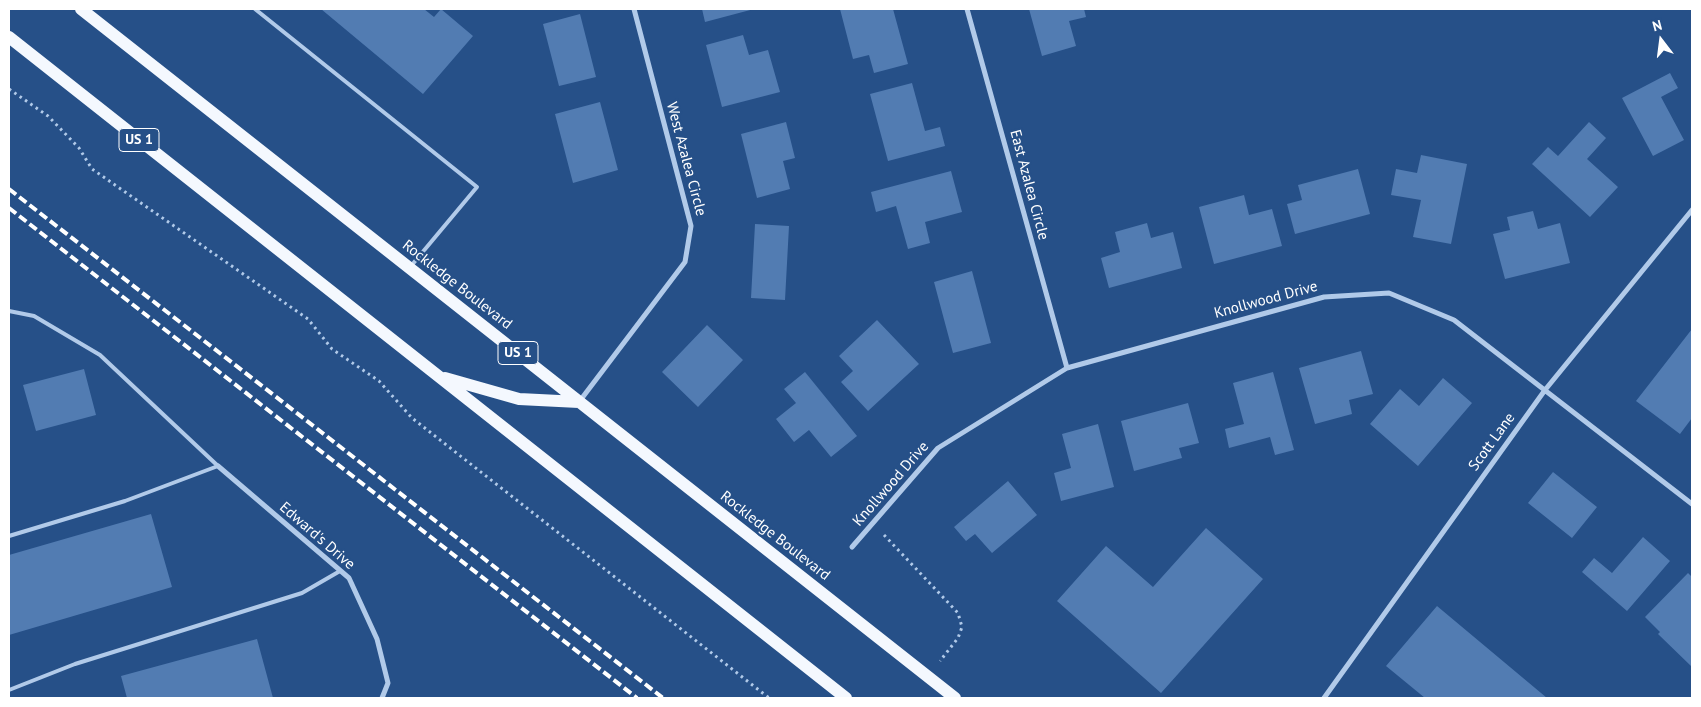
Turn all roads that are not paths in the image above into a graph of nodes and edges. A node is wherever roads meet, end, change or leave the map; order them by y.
1 (80, 9) edge
2 (255, 9) edge
3 (634, 9) edge
4 (967, 9) edge
5 (9, 37) edge
6 (1692, 210) edge
7 (409, 268) junction
8 (9, 311) edge
9 (1067, 368) junction
10 (438, 376) junction
11 (1545, 390) junction
12 (579, 402) junction
13 (218, 466) junction
14 (1692, 504) edge
15 (9, 536) edge
16 (852, 547) dead end
17 (340, 571) junction
18 (9, 690) edge
19 (382, 698) edge
20 (846, 698) edge
21 (955, 698) edge
22 (1324, 698) edge

1 - 7 main road, Rockledge Boulevard / US 1
2 - 7 lane
3 - 12 street, West Azalea Circle
4 - 9 street, East Azalea Circle
5 - 10 main road, US 1
6 - 11 street, Scott Lane
7 - 12 main road, Rockledge Boulevard / US 1
8 - 13 lane
9 - 11 street, Knollwood Drive
9 - 16 street, Knollwood Drive
10 - 12 main road
10 - 20 main road, US 1
11 - 14 street, Knollwood Drive
11 - 22 street, Scott Lane
12 - 21 main road, Rockledge Boulevard / US 1
13 - 15 lane
13 - 17 street, Edward's Drive
17 - 18 lane
17 - 19 street, Edward's Drive

